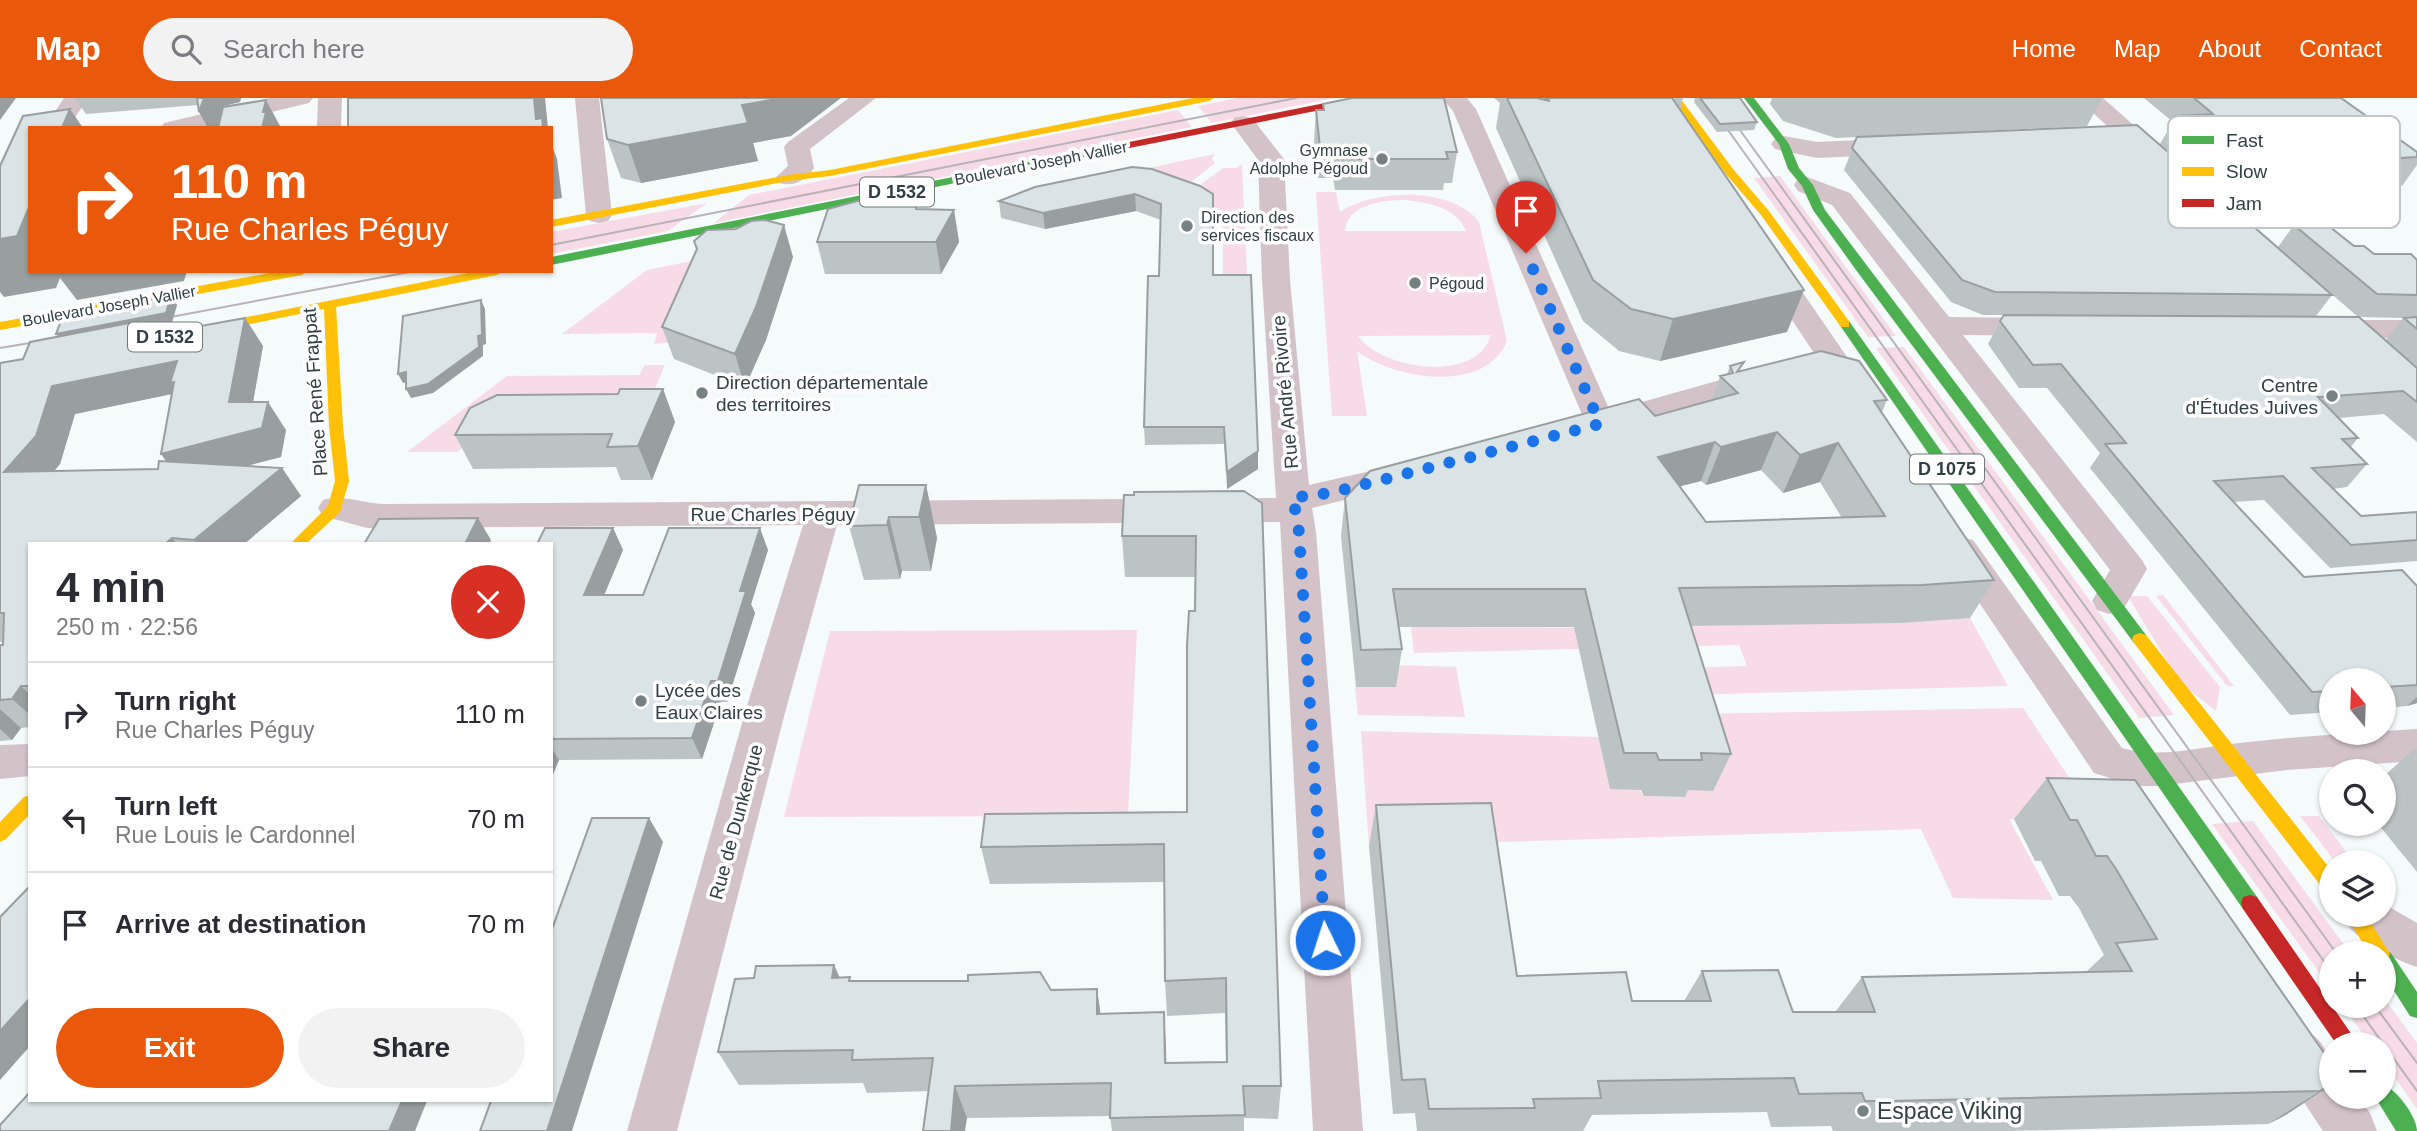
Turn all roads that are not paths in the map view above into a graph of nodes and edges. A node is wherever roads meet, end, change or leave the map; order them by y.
1 (76, 98) edge
2 (301, 98) edge
3 (330, 98) edge
4 (587, 98) edge
5 (864, 98) edge
6 (1209, 98) edge
7 (1366, 98) edge
8 (1454, 98) edge
9 (1675, 98) edge
10 (1749, 98) edge
11 (2089, 98) edge
12 (1690, 120) junction
13 (1243, 123) junction
14 (57, 126) edge
15 (182, 126) edge
16 (330, 126) edge
17 (2128, 134) junction
18 (2092, 136) edge
19 (1784, 144) junction
20 (1925, 145) edge
21 (2168, 169) edge
22 (788, 178) junction
23 (1807, 185) junction
24 (599, 215) junction
25 (553, 224) edge
26 (553, 261) edge
27 (291, 273) edge
28 (487, 273) edge
29 (329, 288) dead end
30 (2317, 300) edge
31 (330, 305) junction
32 (0, 326) edge
33 (1940, 326) junction
34 (2068, 327) edge
35 (2296, 329) edge
36 (2350, 329) junction
37 (2417, 329) edge
38 (175, 335) edge
39 (2379, 355) edge
40 (1814, 366) junction
41 (1869, 412) edge
42 (1425, 469) edge
43 (1294, 503) junction
44 (335, 508) junction
45 (823, 515) junction
46 (1945, 525) edge
47 (299, 542) edge
48 (2110, 601) junction
49 (2054, 625) junction
50 (2040, 662) junction
51 (2417, 745) edge
52 (28, 760) edge
53 (2232, 761) junction
54 (0, 762) edge
55 (2158, 769) junction
56 (28, 804) edge
57 (0, 834) edge
58 (2206, 841) junction
59 (2319, 868) edge
60 (2193, 887) edge
61 (2383, 927) edge
62 (2417, 947) edge
63 (2396, 977) edge
64 (2417, 1009) edge
65 (2273, 1015) edge
66 (2340, 1032) edge
67 (2394, 1109) edge
68 (652, 1131) edge
69 (1338, 1131) edge
70 (2352, 1131) edge
71 (2409, 1131) edge

1 - 14 street
2 - 15 street
3 - 16 street
4 - 24 street
5 - 22 street
6 - 22 main road, Boulevard Joseph Vallier / D 1532
7 - 13 main road, Boulevard Joseph Vallier / D 1532
8 - 40 street
9 - 12 main road, D 1075
10 - 19 main road, D 1075
11 - 17 street
12 - 40 street
12 - 49 main road, D 1075
13 - 26 main road, Boulevard Joseph Vallier / D 1532
13 - 43 street, Rue André Rivoire
17 - 18 street
17 - 21 street
19 - 20 street
19 - 23 main road, D 1075
22 - 24 main road, Boulevard Joseph Vallier / D 1532
23 - 33 street
23 - 48 main road, D 1075
24 - 25 main road, Boulevard Joseph Vallier / D 1532
27 - 32 main road, Boulevard Joseph Vallier / D 1532
28 - 31 main road, D 1532
29 - 31 main road, Place René Frappat
30 - 36 street
31 - 38 main road, D 1532
31 - 44 main road, Place René Frappat
33 - 34 street
33 - 48 street
35 - 36 street
36 - 37 street
36 - 39 street
40 - 41 street
42 - 43 street, Rue Charles Péguy
43 - 45 street, Rue Charles Péguy
43 - 69 street, Rue André Rivoire
44 - 45 street, Rue Charles Péguy
44 - 47 main road
45 - 68 street, Rue de Dunkerque
46 - 50 street
48 - 53 main road, D 1075
49 - 50 street
49 - 55 main road, D 1075
50 - 55 street
51 - 53 street
52 - 54 street
53 - 55 street
53 - 59 main road, D 1075
55 - 58 main road, D 1075
56 - 57 main road
58 - 60 street
58 - 66 main road, D 1075
61 - 62 street
63 - 64 main road
65 - 70 street
67 - 71 main road

